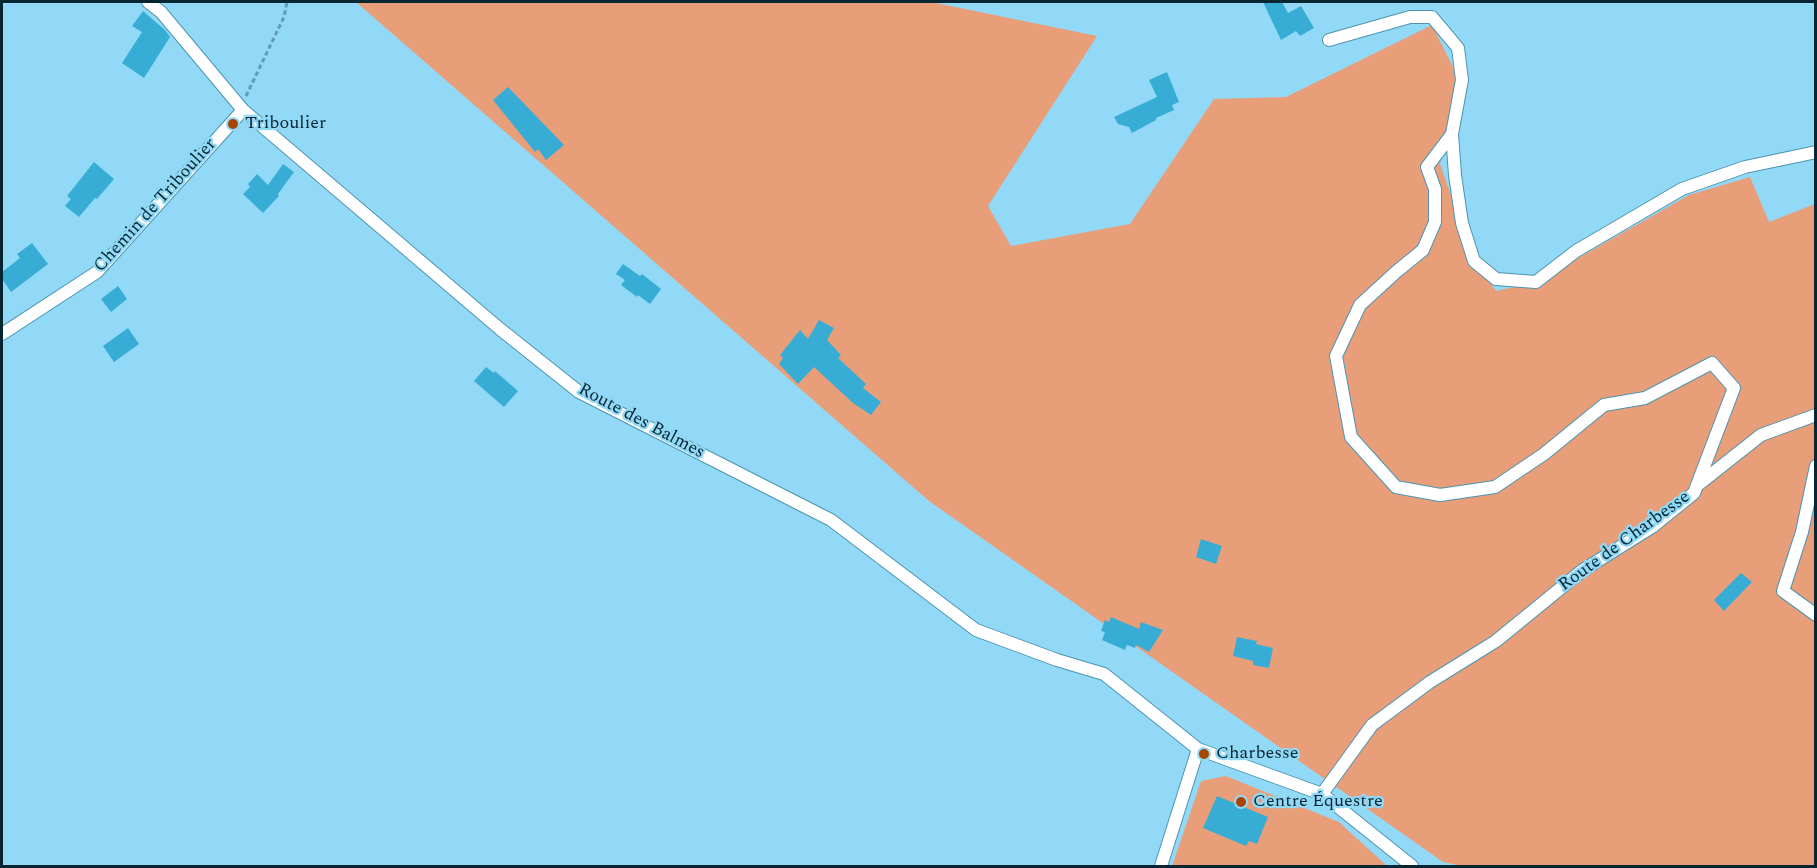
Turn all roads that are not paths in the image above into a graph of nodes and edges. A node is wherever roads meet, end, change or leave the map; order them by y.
1 (148, 2) edge
2 (1329, 40) dead end
3 (243, 106) junction
4 (1452, 134) junction
5 (1815, 152) edge
6 (2, 334) edge
7 (1815, 415) edge
8 (1815, 466) edge
9 (1698, 485) junction
10 (1815, 615) edge
11 (1198, 749) junction
12 (1322, 794) junction
13 (1161, 867) edge
14 (1412, 867) edge

1 - 3 street, Route des Balmes
2 - 4 street
3 - 6 street, Chemin de Triboulier
3 - 11 street, Route des Balmes
4 - 5 street
4 - 9 street, Route de Charbesse
7 - 9 street
8 - 10 street
9 - 12 street, Route de Charbesse
11 - 12 street, Route des Balmes
11 - 13 street
12 - 14 street, Route des Balmes

